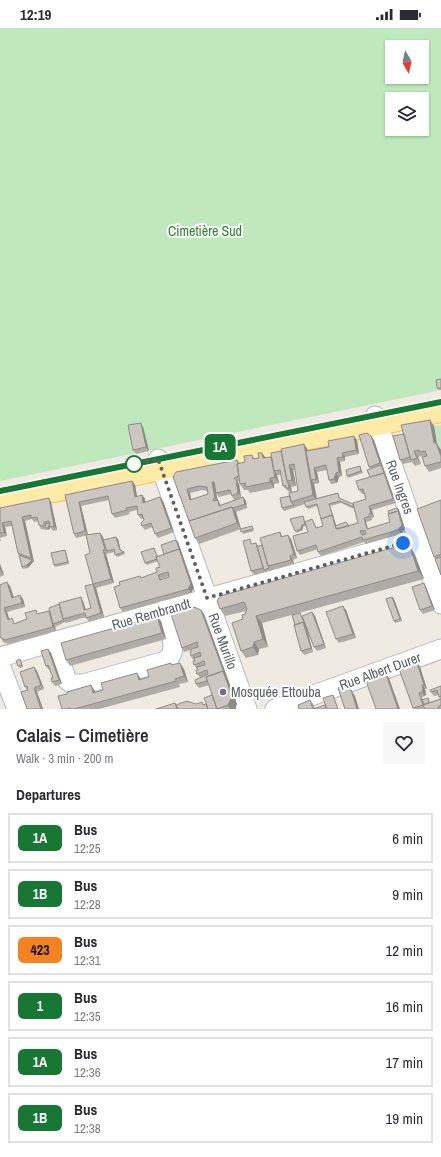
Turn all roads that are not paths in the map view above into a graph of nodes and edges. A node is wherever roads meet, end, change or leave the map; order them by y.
1 (441, 402) edge
2 (441, 411) edge
3 (376, 420) junction
4 (159, 464) junction
5 (0, 491) edge
6 (0, 502) edge
7 (418, 539) junction
8 (207, 598) junction
9 (441, 604) edge
10 (164, 610) junction
11 (55, 641) junction
12 (441, 649) edge
13 (0, 657) edge
14 (0, 665) edge
15 (17, 709) edge
16 (247, 709) edge
17 (275, 709) edge

1 - 3 main road
2 - 3 main road
3 - 4 main road
3 - 7 street, Rue Ingres
4 - 5 main road
4 - 6 main road
4 - 8 street, Rue Murillo
7 - 8 street, Rue Rembrandt
7 - 9 street, Rue Ingres
8 - 10 street, Rue Rembrandt
8 - 16 street, Rue Murillo
10 - 11 street, Rue Rembrandt
10 - 11 street
11 - 13 street, Rue Rembrandt
12 - 17 street, Rue Albert Durer
14 - 15 street

